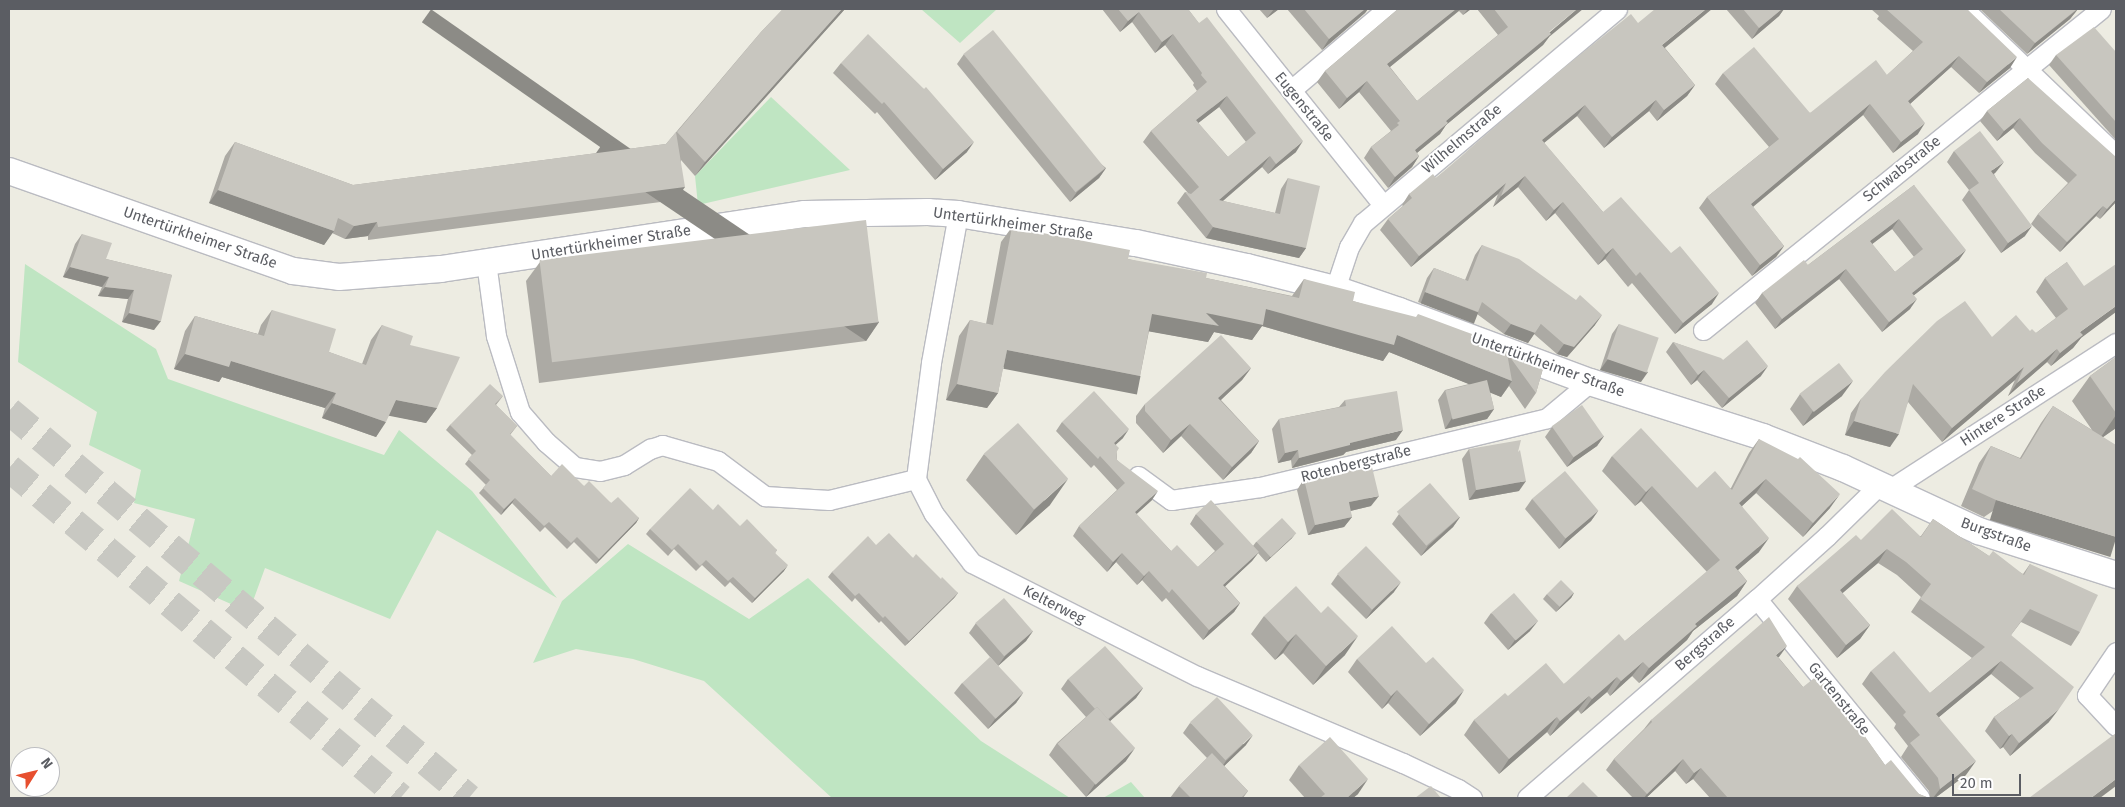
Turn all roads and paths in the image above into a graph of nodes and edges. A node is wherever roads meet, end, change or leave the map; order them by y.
1 (1226, 9) edge
2 (1387, 9) edge
3 (1617, 9) edge
4 (1964, 9) edge
5 (2101, 9) edge
6 (2027, 68) junction
7 (1291, 90) junction
8 (2116, 155) edge
9 (9, 171) edge
10 (1383, 205) junction
11 (958, 214) junction
12 (486, 262) junction
13 (1335, 289) junction
14 (1703, 330) dead end
15 (2116, 343) edge
16 (1590, 382) junction
17 (1121, 464) edge
18 (916, 479) junction
19 (1885, 487) junction
20 (2116, 575) edge
21 (1757, 599) junction
22 (2116, 652) edge
23 (2116, 726) edge
24 (1472, 798) edge
25 (1527, 798) edge
26 (1920, 798) edge

1 - 7 street, Eugenstraße
2 - 7 street
3 - 10 street, Wilhelmstraße
4 - 6 street
5 - 6 street, Schwabstraße
6 - 8 street
6 - 14 street, Schwabstraße
7 - 10 street, Eugenstraße
9 - 12 main road, Untertürkheimer Straße
10 - 13 street, Wilhelmstraße
11 - 12 main road, Untertürkheimer Straße
11 - 13 main road, Untertürkheimer Straße
11 - 18 street
12 - 18 street
13 - 16 main road, Untertürkheimer Straße
15 - 19 street, Hintere Straße
16 - 17 street, Rotenbergstraße
16 - 19 main road, Untertürkheimer Straße
18 - 24 street, Kelterweg
19 - 20 main road, Burgstraße
19 - 21 street, Bergstraße
21 - 25 street, Bergstraße
21 - 26 street, Gartenstraße
22 - 23 street

